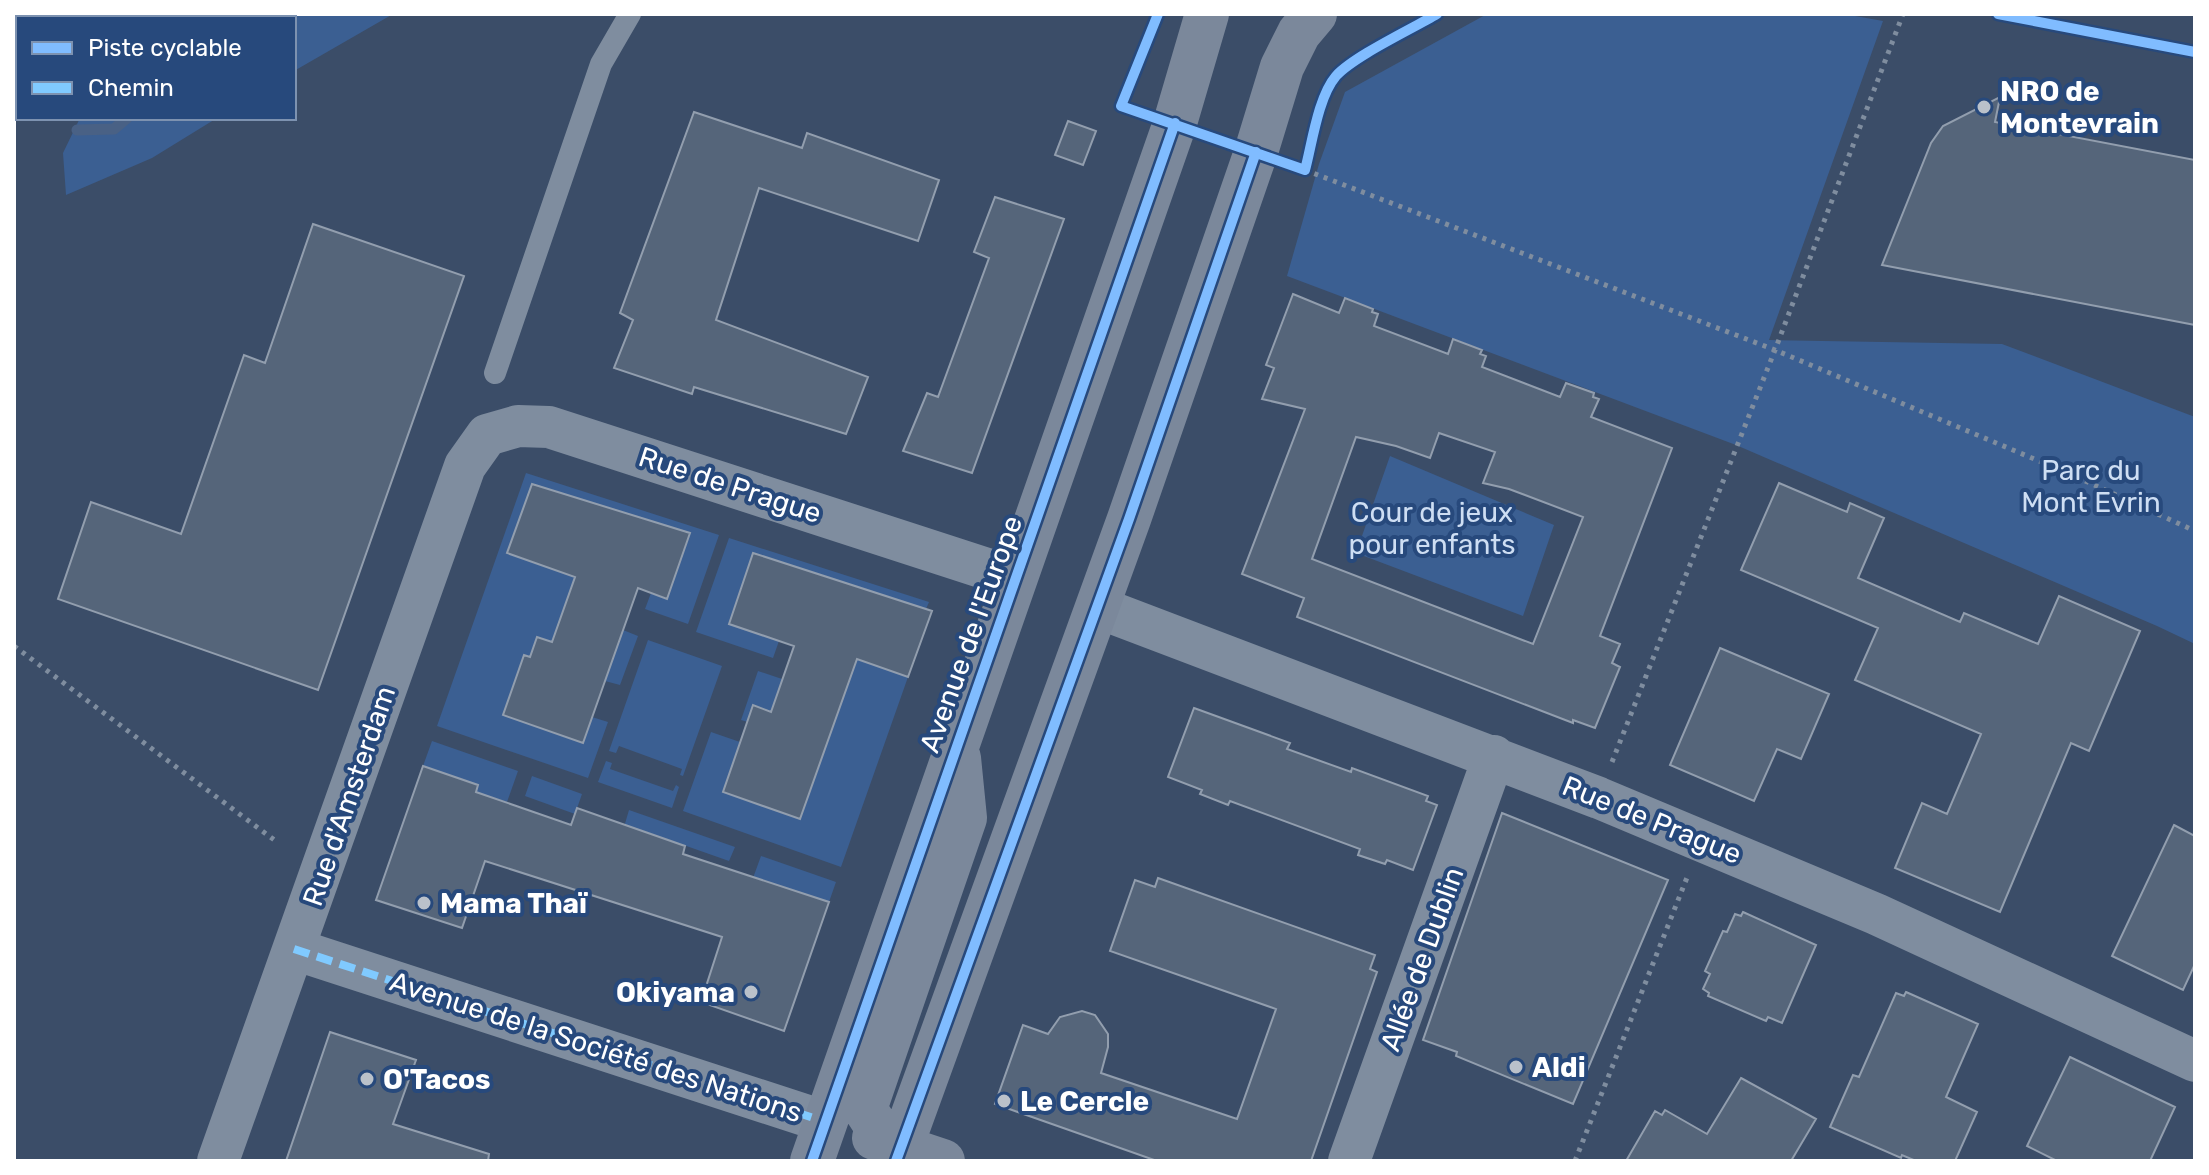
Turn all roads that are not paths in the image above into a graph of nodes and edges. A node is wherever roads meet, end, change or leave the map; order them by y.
1 (630, 14) edge
2 (1207, 14) edge
3 (1315, 14) edge
4 (495, 373) dead end
5 (487, 435) joint
6 (1015, 578) junction
7 (1097, 607) junction
8 (958, 743) junction
9 (1494, 756) junction
10 (294, 949) junction
11 (2195, 1061) edge
12 (863, 1147) edge
13 (218, 1161) edge
14 (943, 1161) edge
15 (1349, 1161) edge

1 - 4 lane
2 - 6 main road, Avenue de l'Europe
3 - 7 main road
5 - 6 street, Rue de Prague
5 - 10 street, Rue d'Amsterdam
6 - 8 main road, Avenue de l'Europe
7 - 9 street, Rue de Prague
7 - 12 main road
8 - 12 main road, Avenue de l'Europe
8 - 12 main road
9 - 11 street, Rue de Prague
9 - 15 street, Allée de Dublin
10 - 12 street, Avenue de la Société des Nations
10 - 13 street, Rue d'Amsterdam
12 - 14 main road, Avenue de la Société des Nations

